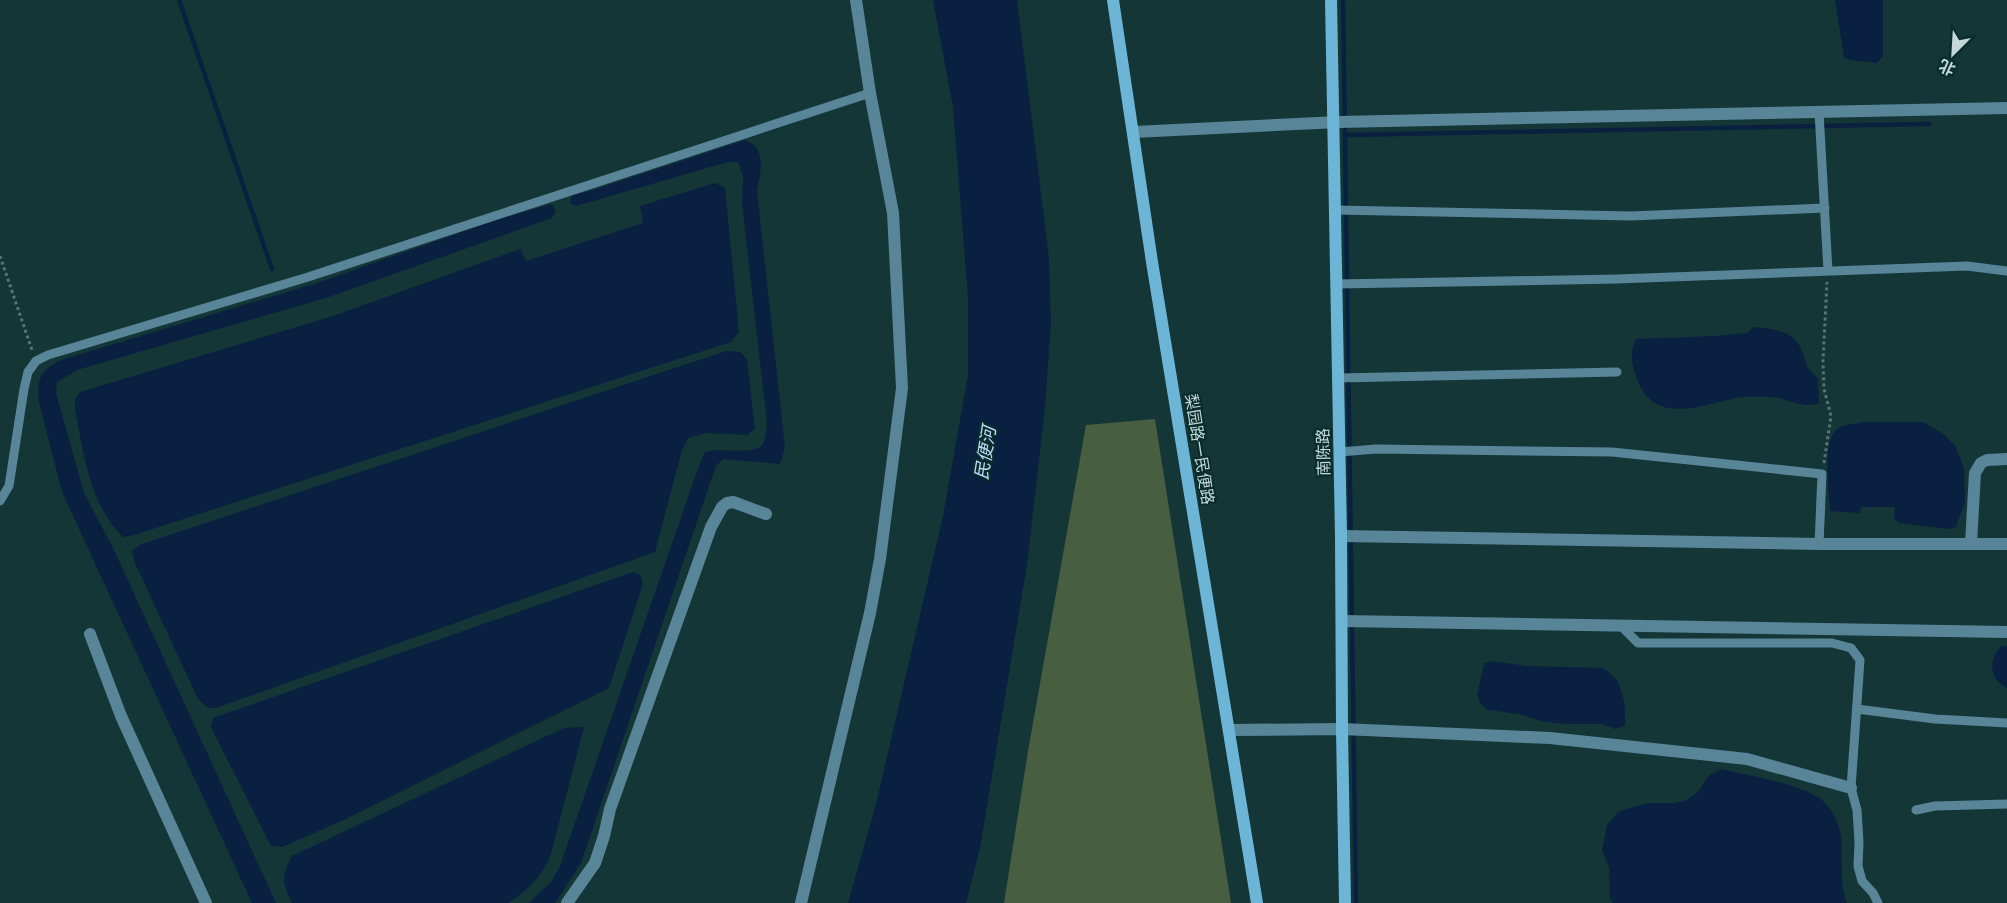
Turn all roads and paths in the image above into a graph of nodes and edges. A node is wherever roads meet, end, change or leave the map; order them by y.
1 (856, 0) edge
2 (1113, 0) edge
3 (1331, 0) edge
4 (870, 93) junction
5 (2007, 108) edge
6 (1819, 116) junction
7 (1341, 122) junction
8 (1134, 132) junction
9 (1825, 208) junction
10 (1338, 210) junction
11 (0, 256) edge
12 (2007, 271) edge
13 (1828, 272) junction
14 (1339, 284) junction
15 (36, 361) junction
16 (1617, 372) dead end
17 (1341, 378) junction
18 (1342, 452) junction
19 (2007, 459) edge
20 (1822, 474) junction
21 (0, 501) edge
22 (766, 514) dead end
23 (1348, 536) junction
24 (1818, 544) junction
25 (1971, 544) junction
26 (2007, 544) edge
27 (1349, 621) junction
28 (1620, 625) junction
29 (2007, 632) edge
30 (90, 634) dead end
31 (1857, 709) junction
32 (2007, 723) edge
33 (1350, 729) junction
34 (1230, 730) junction
35 (1851, 788) junction
36 (2007, 804) edge
37 (1916, 810) dead end
38 (206, 903) edge
39 (567, 903) edge
40 (801, 903) edge
41 (1257, 903) edge
42 (1345, 903) edge
43 (1878, 903) edge

1 - 4 street
2 - 8 street, 梨园路一民便路
3 - 7 street, 南陈路
4 - 15 lane
4 - 40 street
5 - 6 street
6 - 7 street
6 - 9 lane
7 - 8 street
7 - 10 street, 南陈路
8 - 34 street, 梨园路一民便路
9 - 10 lane
9 - 13 lane
10 - 14 street, 南陈路
11 - 15 path
12 - 13 lane
13 - 14 lane
13 - 20 path
14 - 17 street, 南陈路
15 - 21 lane
16 - 17 lane
17 - 18 street, 南陈路
18 - 20 lane
18 - 23 street, 南陈路
19 - 25 street
20 - 24 lane
22 - 39 street
23 - 24 street
23 - 27 street, 南陈路
24 - 25 street
25 - 26 street
27 - 28 street
27 - 33 street, 南陈路
28 - 29 street
28 - 31 lane
30 - 38 street
31 - 32 lane
31 - 35 lane
33 - 34 street
33 - 35 street
33 - 42 street, 南陈路
34 - 41 street, 梨园路一民便路
35 - 43 lane
36 - 37 lane

